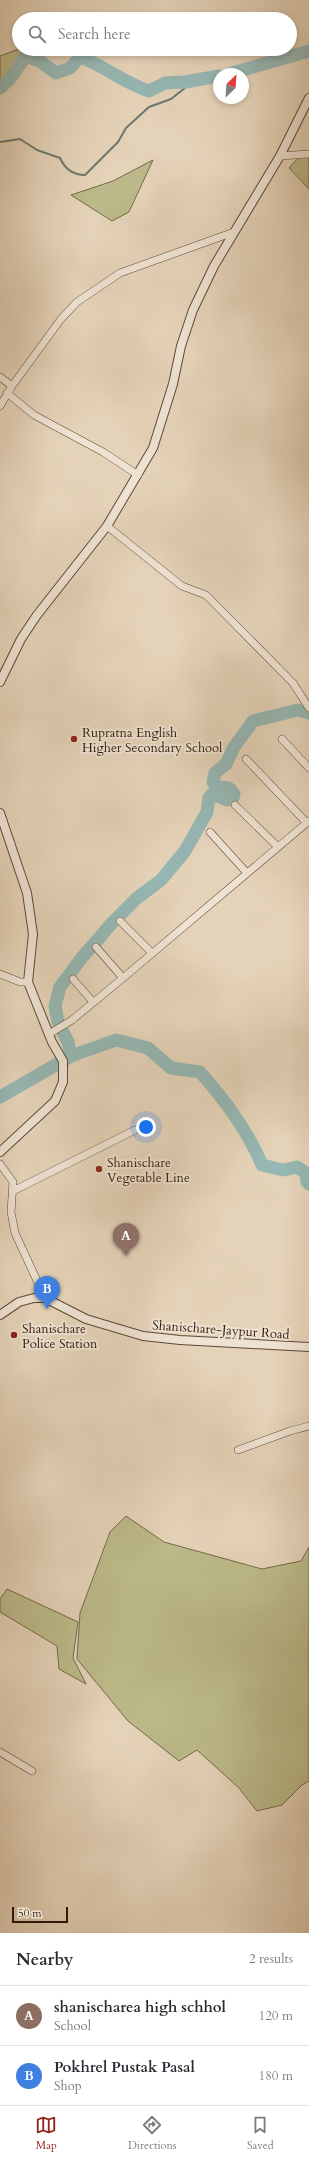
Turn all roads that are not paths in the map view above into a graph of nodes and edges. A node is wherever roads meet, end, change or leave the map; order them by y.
1 (309, 98) edge
2 (309, 154) edge
3 (280, 156) junction
4 (234, 232) junction
5 (0, 377) edge
6 (12, 386) junction
7 (7, 393) junction
8 (0, 406) edge
9 (138, 475) junction
10 (107, 526) junction
11 (0, 682) edge
12 (308, 706) edge
13 (282, 739) dead end
14 (246, 759) dead end
15 (309, 768) edge
16 (235, 805) dead end
17 (0, 814) edge
18 (308, 822) edge
19 (210, 832) dead end
20 (278, 847) junction
21 (246, 873) junction
22 (120, 921) dead end
23 (96, 947) dead end
24 (152, 953) junction
25 (0, 974) edge
26 (122, 978) junction
27 (73, 979) dead end
28 (28, 982) junction
29 (93, 1002) junction
30 (49, 1034) junction
31 (135, 1130) dead end
32 (0, 1152) edge
33 (0, 1164) edge
34 (13, 1191) junction
35 (45, 1298) junction
36 (0, 1315) edge
37 (309, 1347) edge
38 (309, 1426) edge
39 (238, 1450) dead end
40 (0, 1752) edge
41 (32, 1771) dead end

1 - 3 street
2 - 3 street
3 - 4 street
4 - 6 street
4 - 9 street
5 - 6 street
6 - 7 street
7 - 8 street
7 - 9 street
9 - 10 street
10 - 11 street
10 - 12 street
13 - 15 street
14 - 18 street
16 - 20 street
17 - 28 street
18 - 20 street
19 - 21 street
20 - 21 street
21 - 24 street
22 - 24 street
23 - 26 street
24 - 26 street
25 - 28 street
26 - 29 street
27 - 29 street
28 - 30 street
29 - 30 street
30 - 32 street
31 - 34 street
33 - 34 street
34 - 35 street
35 - 36 street
35 - 37 street, Shanischare-Jaypur Road
38 - 39 street
40 - 41 street

